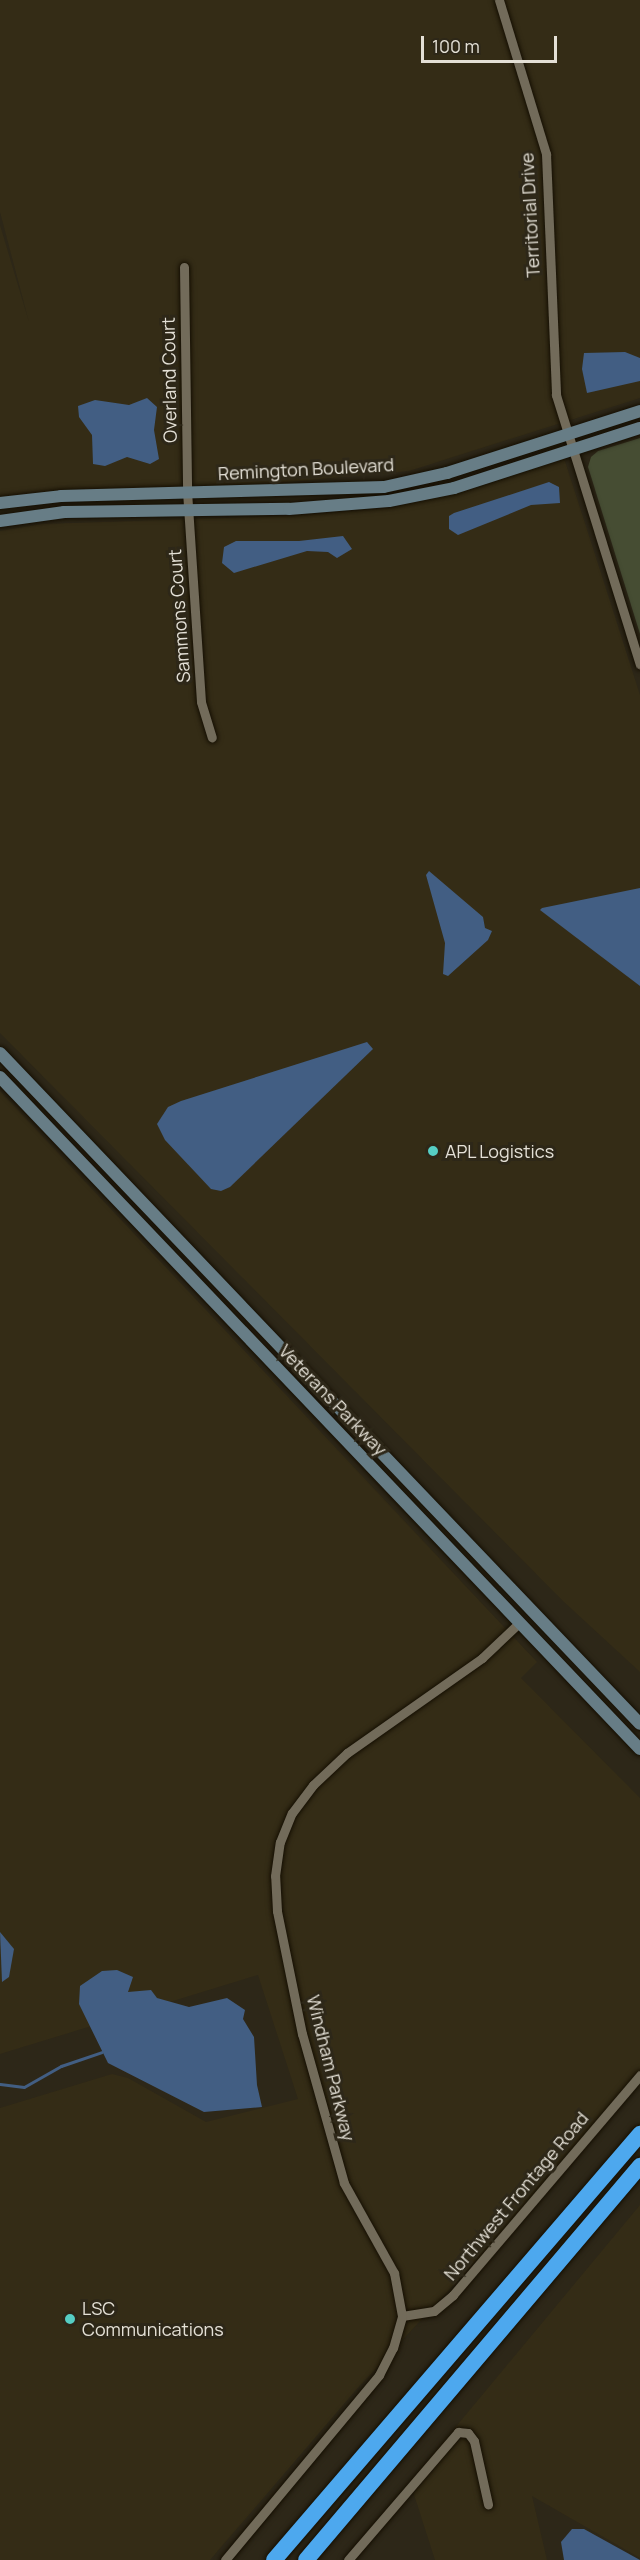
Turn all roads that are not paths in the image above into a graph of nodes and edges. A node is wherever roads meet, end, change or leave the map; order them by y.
1 (499, 0) edge
2 (184, 267) dead end
3 (640, 411) edge
4 (640, 428) edge
5 (567, 433) junction
6 (572, 450) junction
7 (187, 491) junction
8 (0, 503) edge
9 (188, 510) junction
10 (0, 521) edge
11 (640, 664) edge
12 (212, 737) dead end
13 (0, 1053) edge
14 (0, 1077) edge
15 (520, 1622) junction
16 (640, 1724) edge
17 (640, 1749) edge
18 (640, 2075) edge
19 (640, 2134) edge
20 (640, 2166) edge
21 (402, 2316) junction
22 (488, 2504) dead end
23 (225, 2560) edge
24 (274, 2560) edge
25 (306, 2560) edge
26 (348, 2560) edge

1 - 5 street, Territorial Drive
2 - 7 street, Overland Court
3 - 5 main road, Remington Boulevard
4 - 6 main road, Remington Boulevard
5 - 6 street, Territorial Drive
5 - 7 main road, Remington Boulevard
6 - 9 main road, Remington Boulevard
6 - 11 street, Territorial Drive
7 - 8 main road, Remington Boulevard
7 - 9 street, Sammons Court
9 - 10 main road, Remington Boulevard
9 - 12 street, Sammons Court
13 - 16 main road, Veterans Parkway
14 - 15 main road, Veterans Parkway
15 - 17 main road, Veterans Parkway
15 - 21 street, Windham Parkway
18 - 21 street, Northwest Frontage Road
19 - 24 highway
20 - 25 highway
21 - 23 street, Windham Parkway
22 - 26 street

